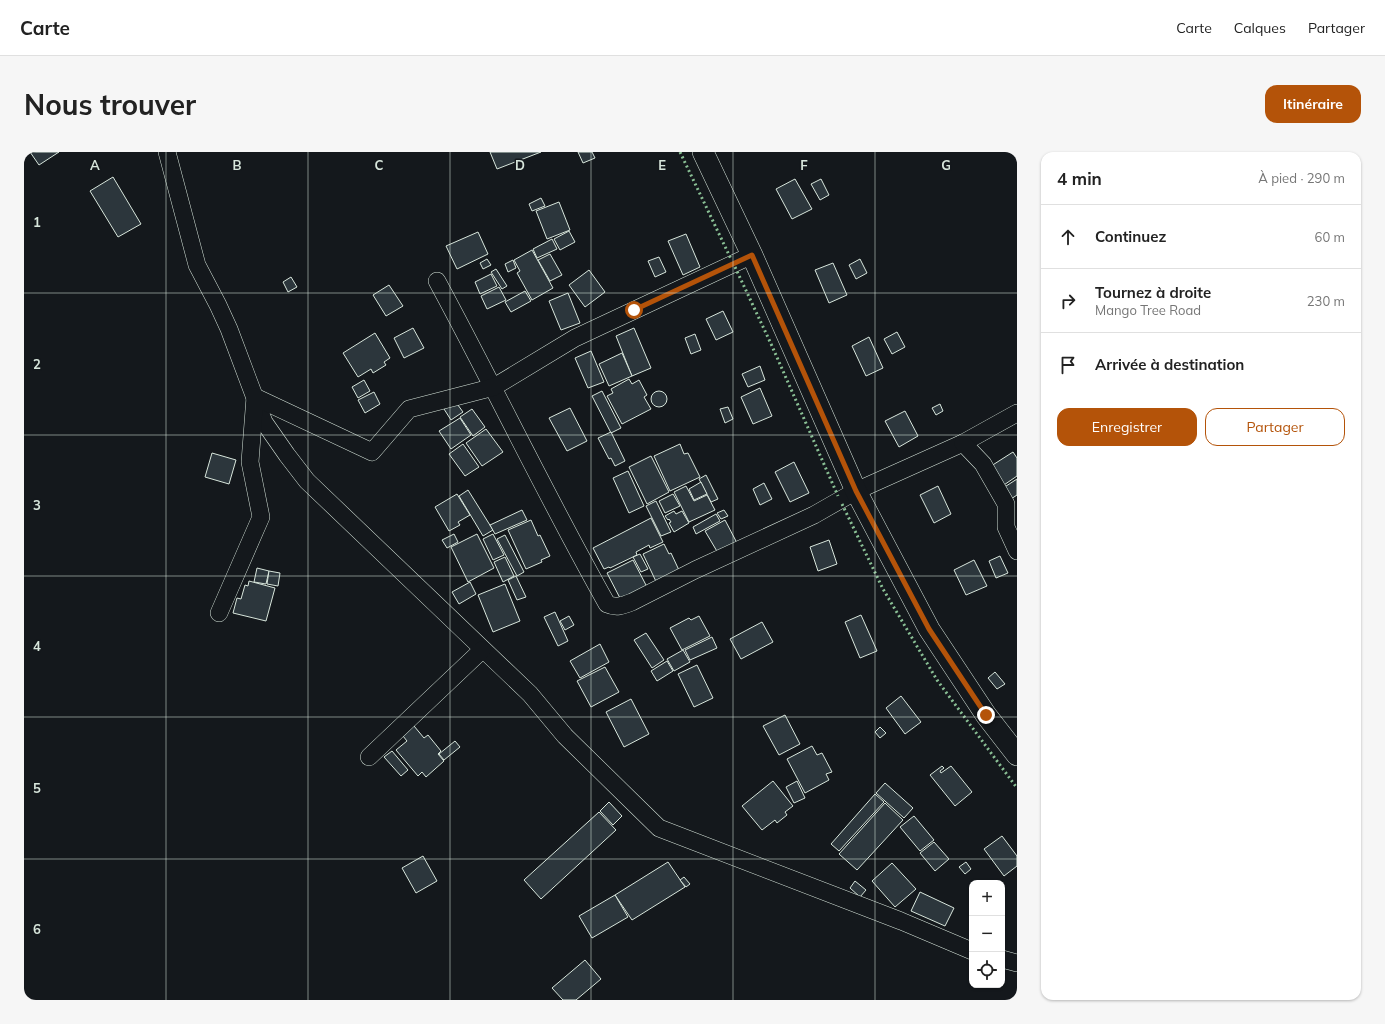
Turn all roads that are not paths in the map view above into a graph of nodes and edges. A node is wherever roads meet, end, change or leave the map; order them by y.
1 (167, 152) edge
2 (703, 152) edge
3 (752, 255) junction
4 (437, 281) dead end
5 (494, 387) junction
6 (255, 397) junction
7 (1017, 413) edge
8 (963, 443) junction
9 (856, 491) junction
10 (1017, 551) edge
11 (220, 613) dead end
12 (482, 650) junction
13 (1017, 755) edge
14 (369, 756) dead end
15 (969, 950) edge
16 (1005, 960) edge
17 (1017, 963) edge

1 - 6 street
2 - 3 main road
3 - 5 street
3 - 9 main road
4 - 5 street
5 - 6 street
5 - 9 street
6 - 11 street
6 - 12 street
7 - 8 street
8 - 9 street
8 - 10 street
9 - 13 main road
12 - 14 street
12 - 15 street
16 - 17 street

